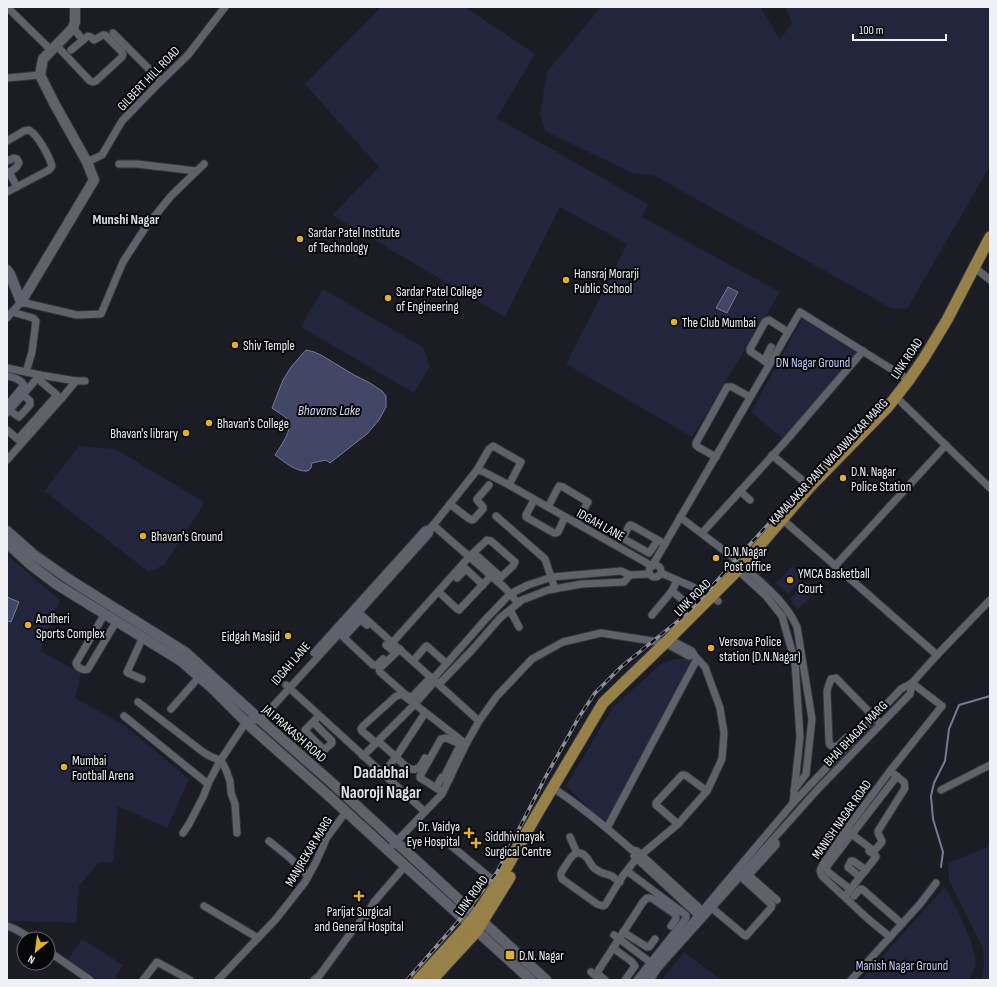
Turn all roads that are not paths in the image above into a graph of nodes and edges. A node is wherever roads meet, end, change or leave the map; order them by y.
1 (8, 7) edge
2 (75, 7) edge
3 (225, 7) edge
4 (113, 33) dead end
5 (76, 34) junction
6 (54, 48) junction
7 (71, 50) dead end
8 (40, 75) junction
9 (7, 78) edge
10 (161, 81) junction
11 (7, 141) edge
12 (7, 161) edge
13 (87, 162) junction
14 (119, 164) dead end
15 (204, 164) dead end
16 (196, 171) junction
17 (8, 173) edge
18 (17, 187) junction
19 (7, 192) edge
20 (990, 237) edge
21 (990, 253) edge
22 (7, 270) edge
23 (977, 270) junction
24 (990, 280) edge
25 (21, 302) junction
26 (9, 315) edge
27 (788, 332) junction
28 (771, 347) dead end
29 (863, 352) junction
30 (768, 360) junction
31 (927, 360) junction
32 (26, 372) junction
33 (9, 375) edge
34 (38, 377) junction
35 (909, 380) junction
36 (76, 381) junction
37 (84, 381) dead end
38 (23, 395) junction
39 (59, 397) junction
40 (750, 397) junction
41 (899, 399) junction
42 (8, 410) edge
43 (7, 430) edge
44 (20, 441) junction
45 (946, 445) junction
46 (772, 455) junction
47 (716, 457) junction
48 (7, 460) edge
49 (476, 470) junction
50 (802, 480) dead end
51 (489, 485) dead end
52 (508, 485) junction
53 (990, 488) edge
54 (740, 491) junction
55 (534, 500) junction
56 (750, 500) dead end
57 (450, 504) junction
58 (549, 505) junction
59 (559, 508) dead end
60 (567, 515) junction
61 (496, 516) dead end
62 (680, 517) junction
63 (577, 521) junction
64 (785, 522) junction
65 (432, 526) junction
66 (7, 530) edge
67 (702, 533) junction
68 (661, 542) junction
69 (7, 543) edge
70 (472, 555) junction
71 (652, 566) junction
72 (835, 566) junction
73 (745, 570) junction
74 (660, 573) junction
75 (649, 574) junction
76 (630, 575) junction
77 (491, 576) junction
78 (552, 577) junction
79 (499, 579) junction
80 (678, 580) junction
81 (483, 585) junction
82 (555, 589) junction
83 (672, 591) junction
84 (440, 593) junction
85 (510, 594) junction
86 (714, 599) junction
87 (990, 600) edge
88 (684, 601) dead end
89 (518, 603) junction
90 (356, 610) junction
91 (510, 610) junction
92 (104, 615) junction
93 (652, 615) dead end
94 (116, 622) junction
95 (354, 622) junction
96 (368, 626) dead end
97 (97, 627) junction
98 (519, 627) dead end
99 (109, 634) junction
100 (337, 636) junction
101 (142, 637) junction
102 (464, 643) junction
103 (670, 643) junction
104 (393, 647) junction
105 (472, 650) junction
106 (937, 655) junction
107 (695, 657) junction
108 (413, 661) junction
109 (448, 661) junction
110 (457, 666) junction
111 (199, 677) junction
112 (142, 679) dead end
113 (434, 680) junction
114 (912, 683) junction
115 (287, 687) junction
116 (138, 702) dead end
117 (415, 704) junction
118 (171, 709) dead end
119 (425, 712) junction
120 (124, 716) dead end
121 (319, 716) junction
122 (875, 717) junction
123 (260, 718) junction
124 (479, 721) junction
125 (246, 722) junction
126 (313, 722) dead end
127 (881, 724) junction
128 (445, 728) junction
129 (377, 742) junction
130 (850, 743) junction
131 (465, 747) junction
132 (363, 756) junction
133 (396, 757) junction
134 (221, 760) junction
135 (990, 764) edge
136 (890, 771) junction
137 (383, 774) junction
138 (897, 776) junction
139 (815, 780) junction
140 (208, 784) junction
141 (444, 784) junction
142 (821, 786) junction
143 (556, 790) junction
144 (794, 790) junction
145 (941, 790) dead end
146 (707, 791) junction
147 (622, 799) junction
148 (629, 803) dead end
149 (793, 803) junction
150 (424, 811) junction
151 (346, 812) junction
152 (791, 819) junction
153 (678, 824) junction
154 (607, 828) junction
155 (183, 833) dead end
156 (237, 833) dead end
157 (848, 833) junction
158 (570, 837) dead end
159 (396, 841) junction
160 (269, 842) dead end
161 (449, 844) dead end
162 (388, 851) junction
163 (577, 853) junction
164 (639, 857) junction
165 (405, 866) junction
166 (866, 870) junction
167 (627, 871) junction
168 (744, 875) junction
169 (308, 876) junction
170 (860, 877) junction
171 (620, 882) junction
172 (936, 883) dead end
173 (500, 886) junction
174 (723, 890) junction
175 (852, 893) junction
176 (844, 896) junction
177 (777, 900) dead end
178 (204, 906) dead end
179 (712, 908) junction
180 (702, 915) junction
181 (480, 918) junction
182 (902, 924) junction
183 (7, 926) edge
184 (671, 926) dead end
185 (473, 927) junction
186 (18, 931) edge
187 (619, 935) junction
188 (258, 938) junction
189 (890, 938) junction
190 (655, 939) dead end
191 (613, 948) junction
192 (56, 957) edge
193 (655, 965) junction
194 (591, 972) dead end
195 (90, 980) edge
196 (143, 980) edge
197 (190, 980) edge
198 (218, 980) edge
199 (314, 980) edge
200 (418, 980) edge
201 (432, 980) edge
202 (531, 980) edge
203 (546, 980) edge
204 (600, 980) edge
205 (605, 980) edge
206 (625, 980) edge
207 (637, 980) edge
208 (644, 980) edge
209 (650, 980) edge
210 (850, 980) edge

1 - 6 street
2 - 5 main road
3 - 10 street, GILBERT HILL ROAD
4 - 10 street
5 - 6 main road
5 - 6 street
5 - 7 street
6 - 8 main road
8 - 9 street
8 - 13 main road
10 - 13 street, GILBERT HILL ROAD
11 - 18 street
12 - 17 street
13 - 25 main road
14 - 16 street
15 - 16 street
16 - 25 street
17 - 18 street
18 - 19 street
20 - 23 main road
21 - 23 main road, KAMALAKAR PANT WALAWALKAR MARG
22 - 25 main road
23 - 24 street
23 - 31 main road, KAMALAKAR PANT WALAWALKAR MARG
25 - 26 street
26 - 32 street
27 - 29 street
27 - 30 street
27 - 30 street
28 - 30 street
29 - 35 street
29 - 46 street
30 - 40 street
31 - 35 main road, LINK ROAD
31 - 41 main road, KAMALAKAR PANT WALAWALKAR MARG
32 - 33 street
32 - 34 street
33 - 42 street
34 - 36 street
34 - 38 street
34 - 39 street
35 - 41 main road, LINK ROAD
36 - 37 street
36 - 39 street
38 - 42 street
38 - 42 street
39 - 44 street
40 - 47 street
40 - 47 street
41 - 45 street
41 - 64 main road, KAMALAKAR PANT WALAWALKAR MARG
43 - 44 street
44 - 48 street
45 - 53 street
45 - 72 street
46 - 50 street
46 - 54 street
47 - 62 street
49 - 52 street, IDGAH LANE
49 - 52 street
49 - 57 street, IDGAH LANE
51 - 57 street
52 - 55 street, IDGAH LANE
54 - 56 street
54 - 67 street
55 - 58 street, IDGAH LANE
55 - 60 street
57 - 65 street, IDGAH LANE
58 - 59 street
58 - 60 street, IDGAH LANE
58 - 63 street
60 - 63 street, IDGAH LANE
61 - 78 street
62 - 67 street
62 - 68 street
63 - 71 street, IDGAH LANE
64 - 72 street
64 - 73 main road, KAMALAKAR PANT WALAWALKAR MARG
65 - 70 street
65 - 90 street, IDGAH LANE
66 - 123 main road, JAI PRAKASH ROAD
67 - 73 street
68 - 68 street
68 - 71 street
69 - 92 main road, JAI PRAKASH ROAD
70 - 77 street
70 - 79 street
70 - 79 street
70 - 84 street
71 - 74 street
71 - 75 street
72 - 106 street
73 - 86 main road, KAMALAKAR PANT WALAWALKAR MARG
73 - 144 street
73 - 144 street
74 - 75 street
74 - 80 street
75 - 76 street
76 - 78 street
76 - 82 street
77 - 79 street
77 - 81 street
78 - 82 street
78 - 85 street
79 - 85 street
80 - 83 street
80 - 86 street
81 - 84 street
81 - 84 street
82 - 89 street
83 - 88 street
83 - 93 street
84 - 104 street
85 - 89 street
85 - 102 street
86 - 103 main road, KAMALAKAR PANT WALAWALKAR MARG
87 - 106 street, BHAI BHAGAT MARG
89 - 91 street
90 - 95 street, IDGAH LANE
90 - 100 street, IDGAH LANE
90 - 104 street
91 - 98 street
91 - 105 street
92 - 94 main road, JAI PRAKASH ROAD
92 - 97 street
94 - 99 street
94 - 101 main road, JAI PRAKASH ROAD
95 - 96 street
95 - 100 street, IDGAH LANE
97 - 99 street
97 - 99 street
100 - 104 street
100 - 115 street, IDGAH LANE
101 - 111 main road, JAI PRAKASH ROAD
101 - 112 street
102 - 105 street
102 - 109 street
103 - 107 street
103 - 124 street
103 - 143 main road, LINK ROAD
104 - 108 street
104 - 113 street
105 - 110 street
106 - 114 street, BHAI BHAGAT MARG
107 - 146 street
107 - 147 street
108 - 109 street
108 - 113 street
109 - 110 street
109 - 113 street
110 - 113 street
111 - 118 street
111 - 125 main road, JAI PRAKASH ROAD
113 - 117 street
113 - 124 street
114 - 122 street
114 - 127 street, BHAI BHAGAT MARG
114 - 136 street, MANISH NAGAR ROAD
115 - 121 street
115 - 123 street, IDGAH LANE
116 - 134 street
117 - 119 street
117 - 129 street
117 - 129 street
119 - 128 street
119 - 133 street
120 - 140 street
121 - 126 street
121 - 132 street
122 - 127 street
122 - 130 street
122 - 130 street
123 - 125 street
123 - 159 main road, JAI PRAKASH ROAD
124 - 131 street
125 - 134 street
125 - 151 main road, JAI PRAKASH ROAD
127 - 142 street, BHAI BHAGAT MARG
128 - 131 street
128 - 133 street
129 - 132 street
129 - 133 street
130 - 139 street
131 - 141 street
131 - 141 street
132 - 137 street
133 - 137 street
134 - 140 street
134 - 156 street
135 - 145 street
136 - 138 street
136 - 157 street, MANISH NAGAR ROAD
137 - 150 street
138 - 157 street
138 - 157 street
139 - 142 street
139 - 149 street
140 - 155 street
141 - 150 street
142 - 152 street, BHAI BHAGAT MARG
143 - 154 street
143 - 173 main road, LINK ROAD
144 - 149 street
146 - 153 street
146 - 153 street
147 - 148 street
147 - 154 street
149 - 152 street
149 - 174 street
150 - 159 street
151 - 162 main road, JAI PRAKASH ROAD
151 - 169 street, MANJREKAR MARG
152 - 168 street, BHAI BHAGAT MARG
153 - 164 street
154 - 164 street
157 - 166 street
157 - 175 street
157 - 176 street, MANISH NAGAR ROAD
158 - 163 street
159 - 162 street
159 - 181 main road, JAI PRAKASH ROAD
160 - 169 street
161 - 173 street
162 - 165 main road, JAI PRAKASH ROAD
163 - 171 street
163 - 171 street
164 - 167 street
164 - 180 street
165 - 185 main road, JAI PRAKASH ROAD
165 - 199 street
166 - 170 street
166 - 170 street
167 - 171 street
167 - 193 street
168 - 174 street, BHAI BHAGAT MARG
168 - 177 street
168 - 179 street
169 - 188 street, MANJREKAR MARG
170 - 175 street
172 - 182 street
173 - 181 main road, LINK ROAD
174 - 179 street, BHAI BHAGAT MARG
174 - 180 street
175 - 176 street
175 - 182 street
176 - 189 street, MANISH NAGAR ROAD
178 - 188 street
179 - 180 street, BHAI BHAGAT MARG
180 - 193 street, BHAI BHAGAT MARG
181 - 185 main road, LINK ROAD
181 - 203 main road, JAI PRAKASH ROAD
182 - 189 street
183 - 186 street
184 - 187 street
185 - 200 main road, LINK ROAD
185 - 201 main road, LINK ROAD
185 - 202 main road, JAI PRAKASH ROAD
187 - 190 street
187 - 191 street
187 - 193 street
188 - 198 street, MANJREKAR MARG
189 - 210 street
191 - 205 street
191 - 206 street
192 - 195 street
193 - 207 street
193 - 208 street
193 - 209 street, BHAI BHAGAT MARG
194 - 204 street
196 - 197 street

